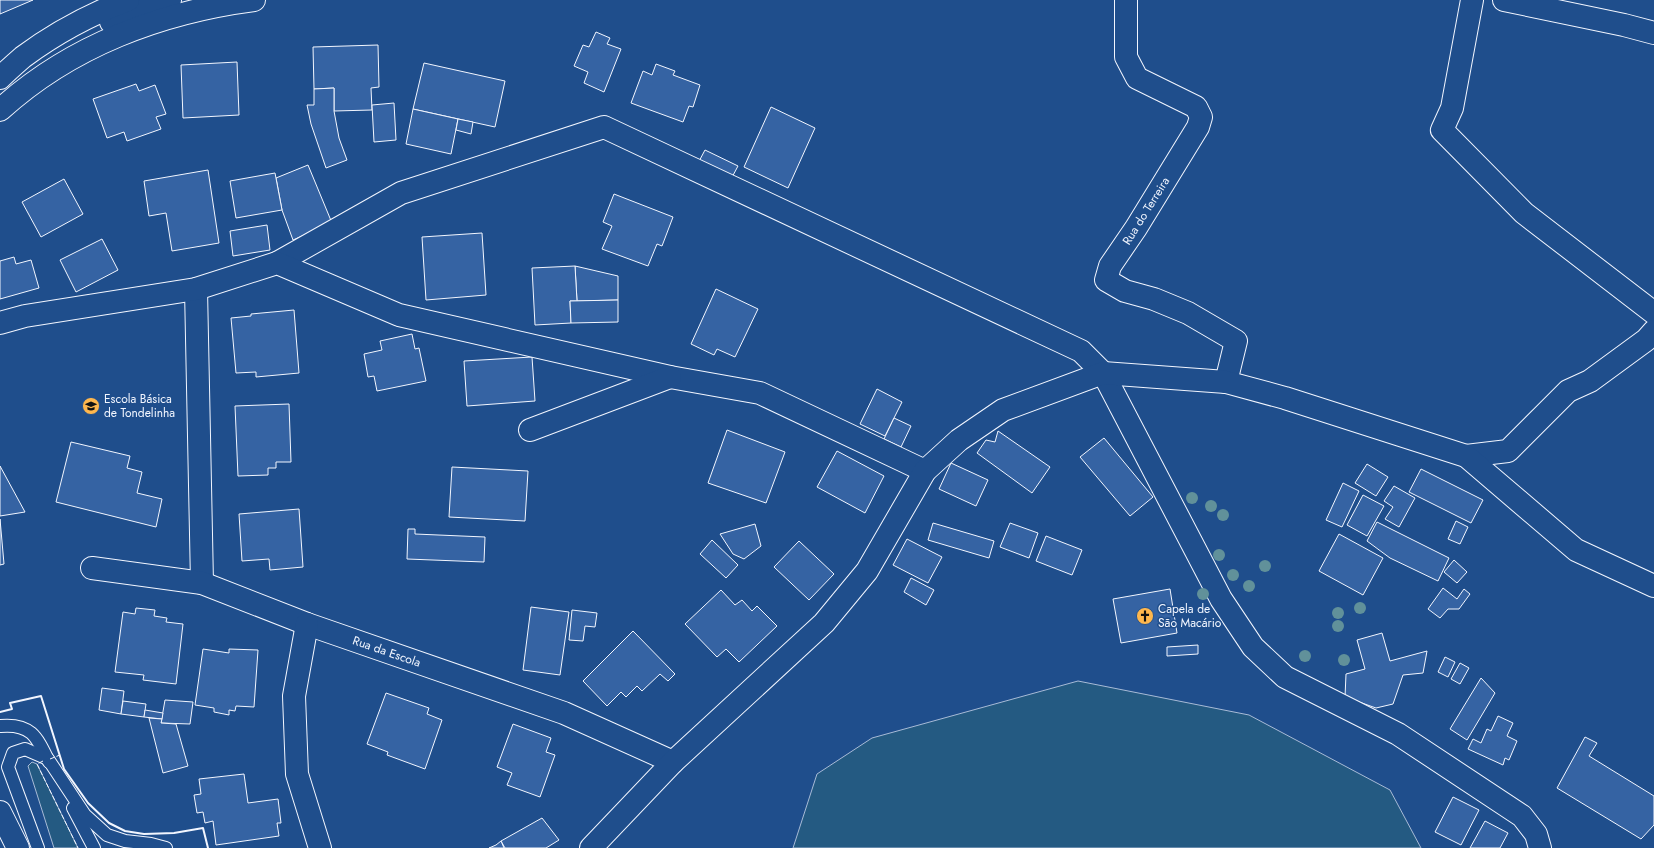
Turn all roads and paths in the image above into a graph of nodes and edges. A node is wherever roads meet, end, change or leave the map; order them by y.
1 (128, 0) edge
2 (170, 0) edge
3 (254, 0) edge
4 (1126, 0) edge
5 (1472, 0) edge
6 (1504, 0) edge
7 (1654, 33) edge
8 (46, 73) junction
9 (0, 78) edge
10 (0, 110) edge
11 (277, 263) junction
12 (196, 289) junction
13 (1654, 313) edge
14 (0, 323) edge
15 (1654, 331) edge
16 (1103, 373) junction
17 (670, 377) junction
18 (1226, 382) junction
19 (530, 430) dead end
20 (1466, 456) junction
21 (925, 471) junction
22 (92, 568) dead end
23 (202, 583) junction
24 (1654, 586) edge
25 (307, 624) junction
26 (0, 726) edge
27 (48, 760) junction
28 (673, 762) junction
29 (0, 812) edge
30 (18, 848) edge
31 (38, 848) edge
32 (94, 848) edge
33 (166, 848) edge
34 (320, 848) edge
35 (591, 848) edge
36 (1540, 848) edge

1 - 9 street
2 - 8 street
3 - 8 street
4 - 18 street, Rua do Terreira
5 - 13 street
6 - 7 street
8 - 10 street
11 - 12 street
11 - 16 street
11 - 17 street
12 - 14 street
12 - 23 street
15 - 20 street
16 - 18 street
16 - 21 street
16 - 36 street
17 - 19 street
17 - 21 street
18 - 20 street
20 - 24 street
21 - 28 street
22 - 23 street, Rua da Escola
23 - 25 street, Rua da Escola
25 - 28 street, Rua da Escola
25 - 34 street
26 - 27 lane
27 - 31 lane
27 - 32 lane
27 - 33 lane
28 - 35 street
29 - 30 street

